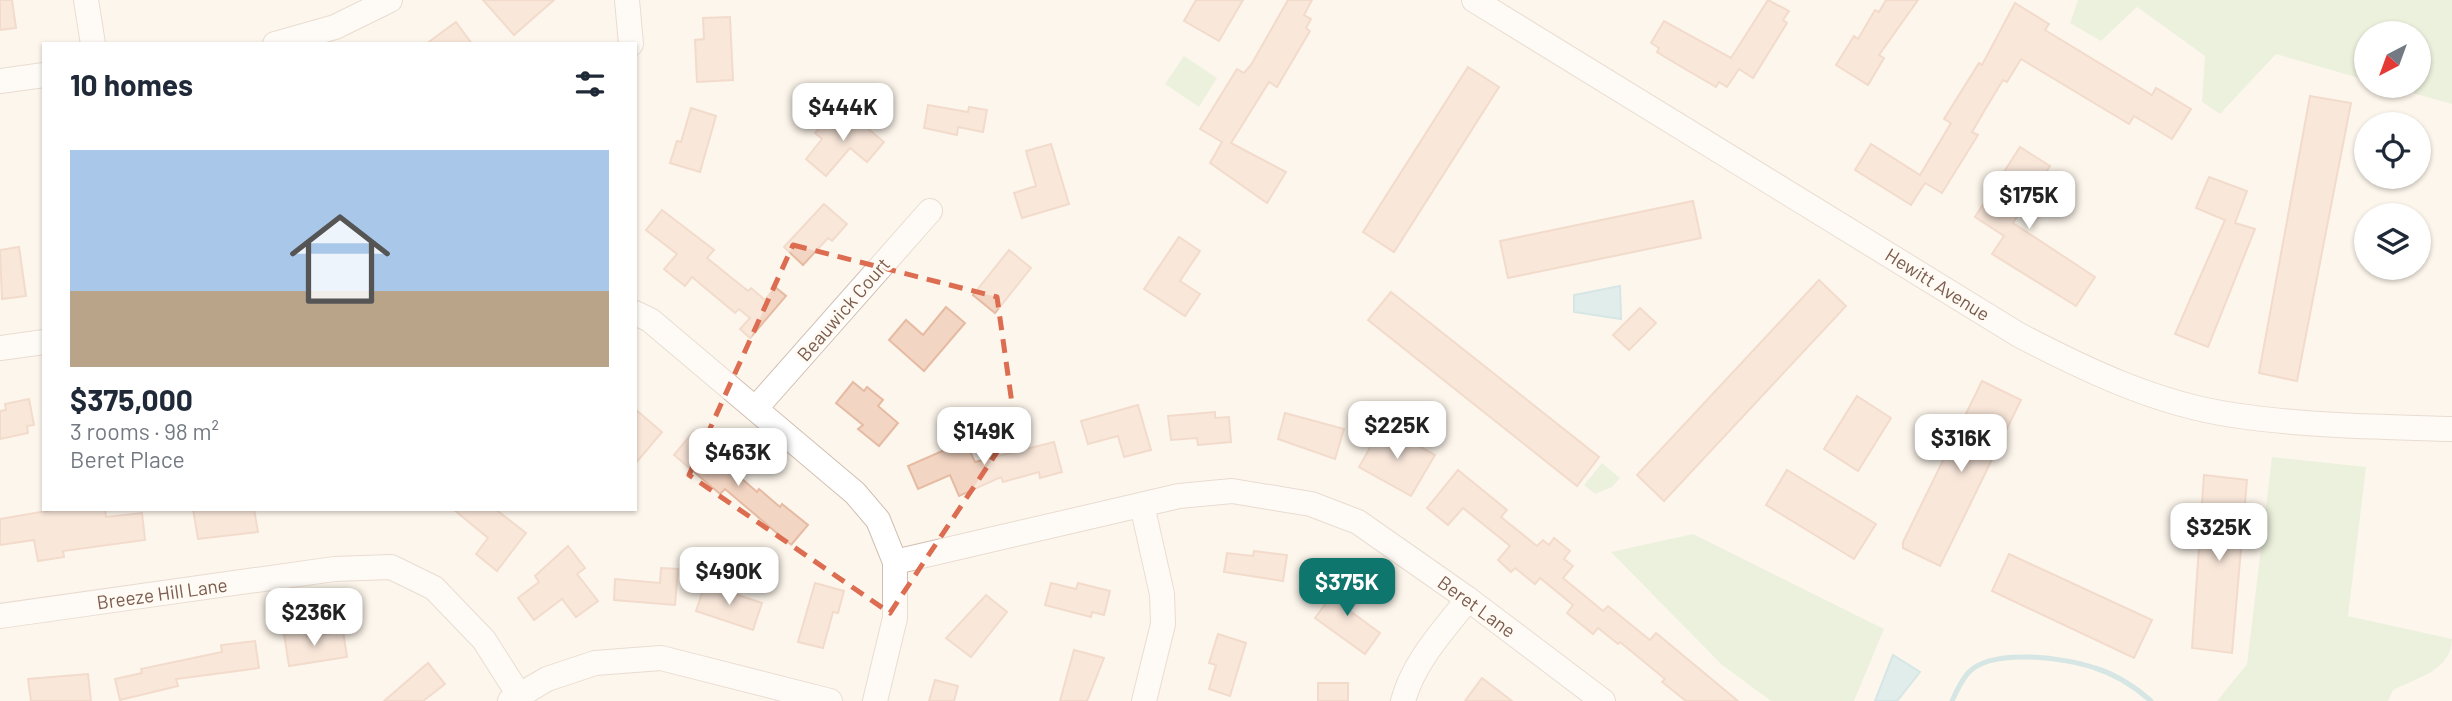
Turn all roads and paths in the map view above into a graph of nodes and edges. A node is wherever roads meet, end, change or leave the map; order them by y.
1 (86, 0) edge
2 (390, 0) edge
3 (627, 0) edge
4 (1474, 0) edge
5 (93, 42) edge
6 (282, 42) edge
7 (631, 42) edge
8 (42, 75) edge
9 (0, 81) edge
10 (930, 211) dead end
11 (637, 314) edge
12 (42, 342) edge
13 (0, 348) edge
14 (756, 408) junction
15 (2452, 429) edge
16 (1142, 505) junction
17 (895, 562) junction
18 (1468, 598) junction
19 (0, 616) edge
20 (514, 698) edge
21 (831, 701) edge
22 (874, 701) edge
23 (1144, 701) edge
24 (1403, 701) edge
25 (1603, 701) edge

1 - 5 street
2 - 6 street
3 - 7 street
4 - 15 street, Hewitt Avenue
8 - 9 street
10 - 14 street, Beauwick Court
11 - 14 street
12 - 13 street
14 - 17 street
16 - 17 street, Beret Lane
16 - 18 street, Beret Lane
16 - 23 street
17 - 22 street
18 - 24 street
18 - 25 street, Beret Lane
19 - 20 street, Breeze Hill Lane
20 - 21 street

